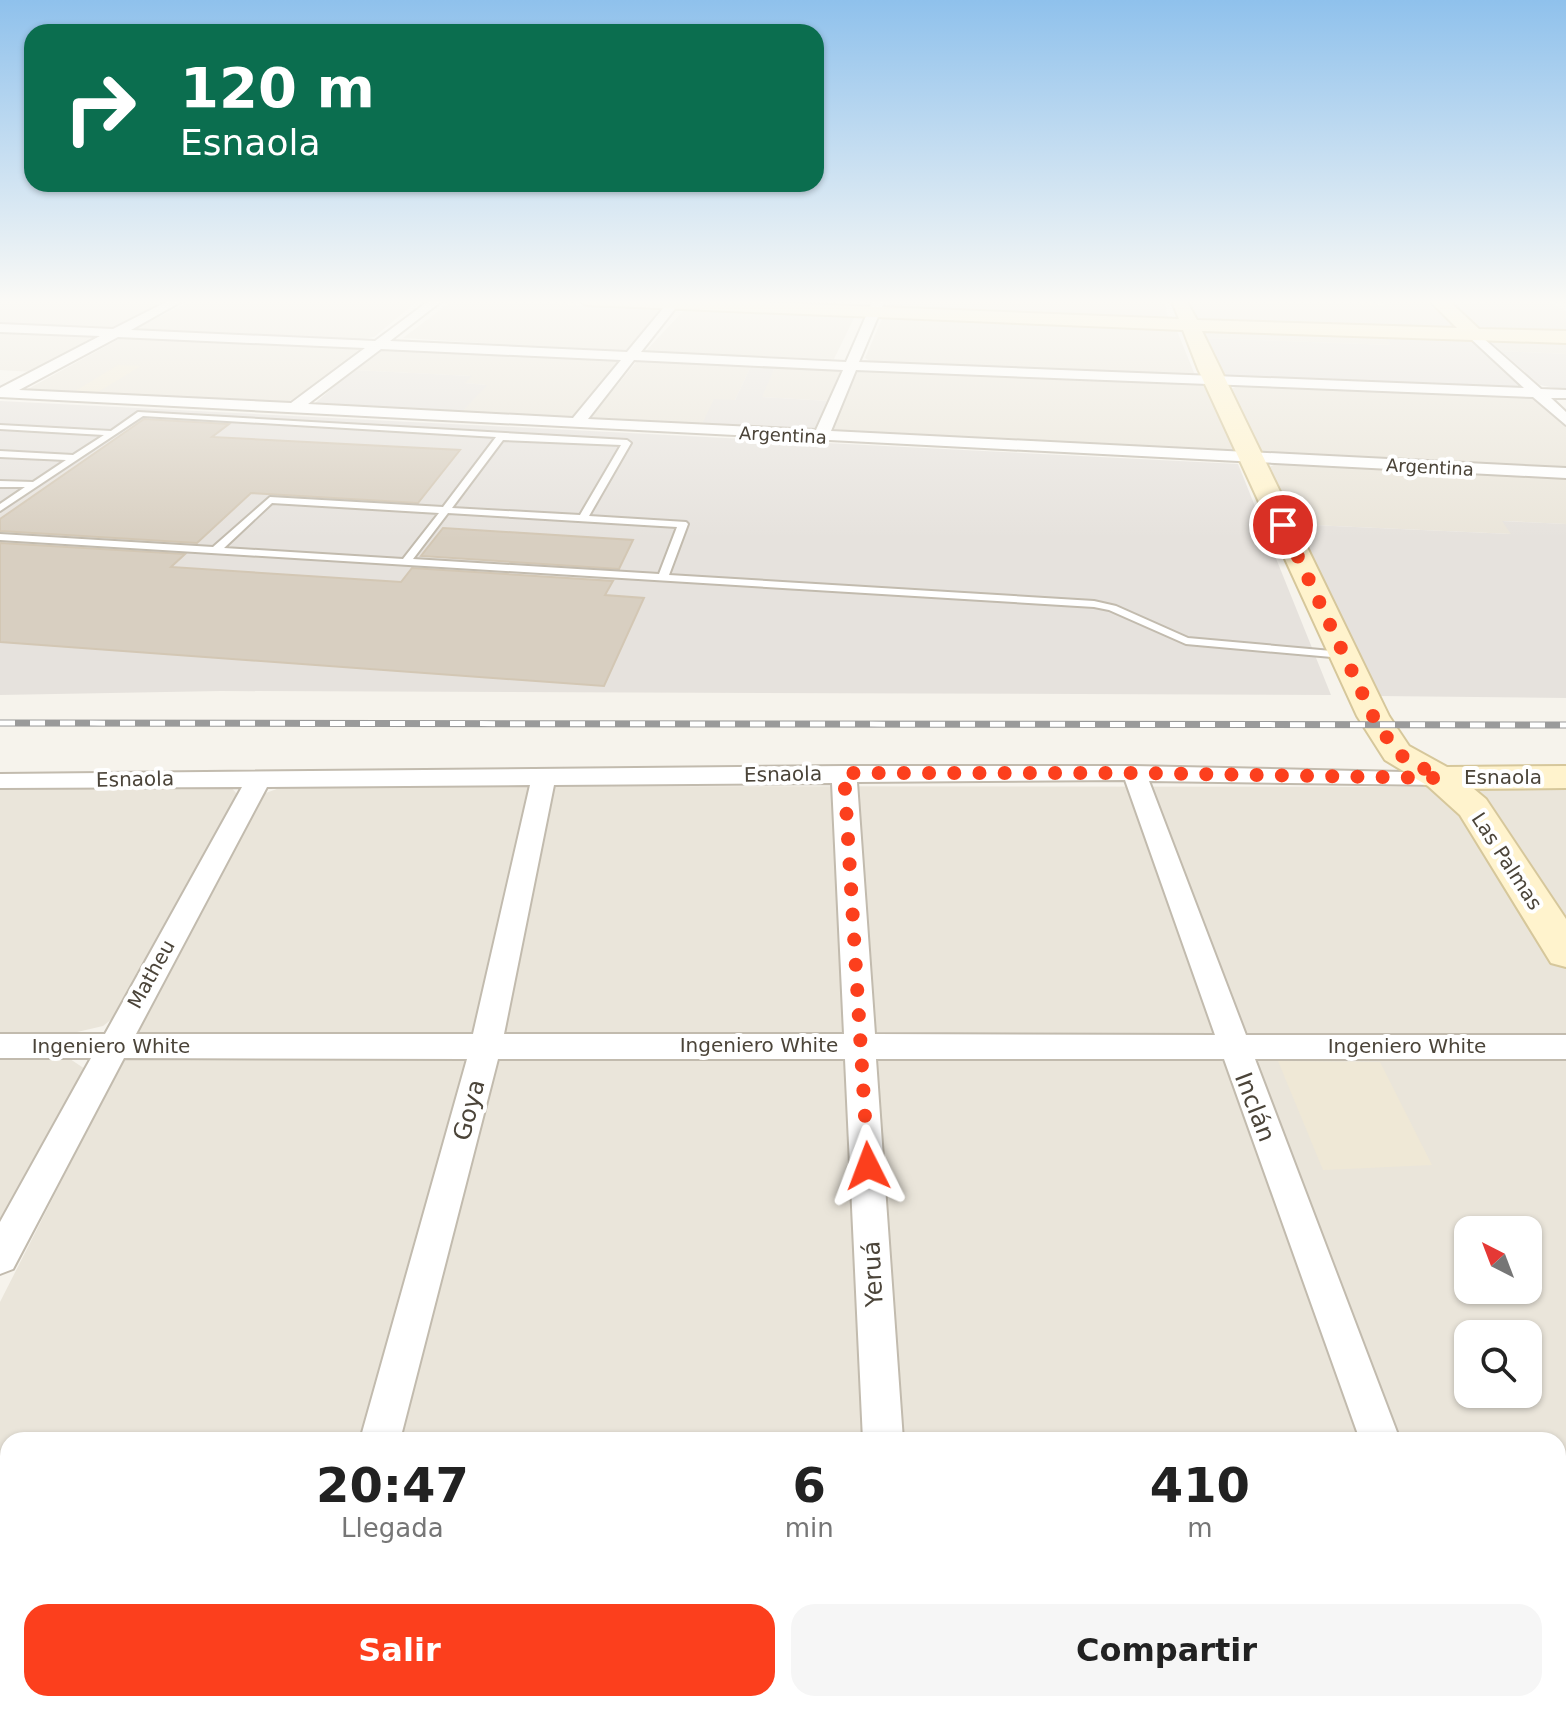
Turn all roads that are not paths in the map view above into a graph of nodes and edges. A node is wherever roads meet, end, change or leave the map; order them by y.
1 (27, 380) edge
2 (332, 380) edge
3 (612, 380) edge
4 (845, 380) edge
5 (1166, 380) edge
6 (1524, 380) edge
7 (1214, 382) junction
8 (1, 393) edge
9 (1538, 393) junction
10 (1566, 394) edge
11 (293, 409) junction
12 (1566, 420) edge
13 (576, 424) junction
14 (0, 427) edge
15 (112, 433) junction
16 (501, 437) junction
17 (821, 437) junction
18 (0, 454) edge
19 (75, 458) junction
20 (1253, 459) junction
21 (1566, 473) edge
22 (0, 484) edge
23 (34, 485) junction
24 (0, 508) edge
25 (445, 510) junction
26 (583, 518) junction
27 (0, 537) edge
28 (216, 550) junction
29 (406, 562) junction
30 (663, 578) junction
31 (1343, 655) junction
32 (844, 773) junction
33 (1134, 773) junction
34 (544, 776) junction
35 (1566, 777) edge
36 (259, 778) junction
37 (1440, 778) junction
38 (0, 781) edge
39 (1566, 952) edge
40 (486, 1045) junction
41 (861, 1045) junction
42 (0, 1046) edge
43 (112, 1046) junction
44 (1232, 1046) junction
45 (1566, 1047) edge
46 (0, 1257) edge
47 (382, 1432) edge
48 (883, 1432) edge
49 (1377, 1432) edge

1 - 8 street
2 - 11 street
3 - 13 street
4 - 17 street
5 - 7 street
6 - 9 street
7 - 9 street
7 - 20 street, Las Palmas
8 - 11 street, Argentina
9 - 10 street
9 - 12 street
11 - 13 street, Argentina
13 - 17 street, Argentina
14 - 15 lane
15 - 16 lane
15 - 19 lane
16 - 25 lane
16 - 26 lane
17 - 20 street, Argentina
18 - 19 lane
19 - 23 lane
20 - 21 street, Argentina
20 - 31 street, Las Palmas
22 - 23 lane
23 - 24 lane
25 - 26 lane
25 - 28 lane
25 - 29 lane
26 - 30 lane
27 - 28 lane
28 - 29 lane
29 - 30 lane
30 - 31 lane
31 - 37 street, Las Palmas
32 - 33 street, Esnaola
32 - 34 street, Esnaola
32 - 41 street, Yeruá
33 - 37 street, Esnaola
33 - 44 street, Inclán
34 - 36 street, Esnaola
34 - 40 street, Goya
35 - 37 street, Esnaola
36 - 38 street, Esnaola
36 - 43 street, Matheu
37 - 39 street, Las Palmas
40 - 41 street, Ingeniero White
40 - 43 street, Ingeniero White
40 - 47 street, Goya
41 - 44 street, Ingeniero White
41 - 48 street, Yeruá
42 - 43 street, Ingeniero White
43 - 46 street, Matheu
44 - 45 street, Ingeniero White
44 - 49 street, Inclán

